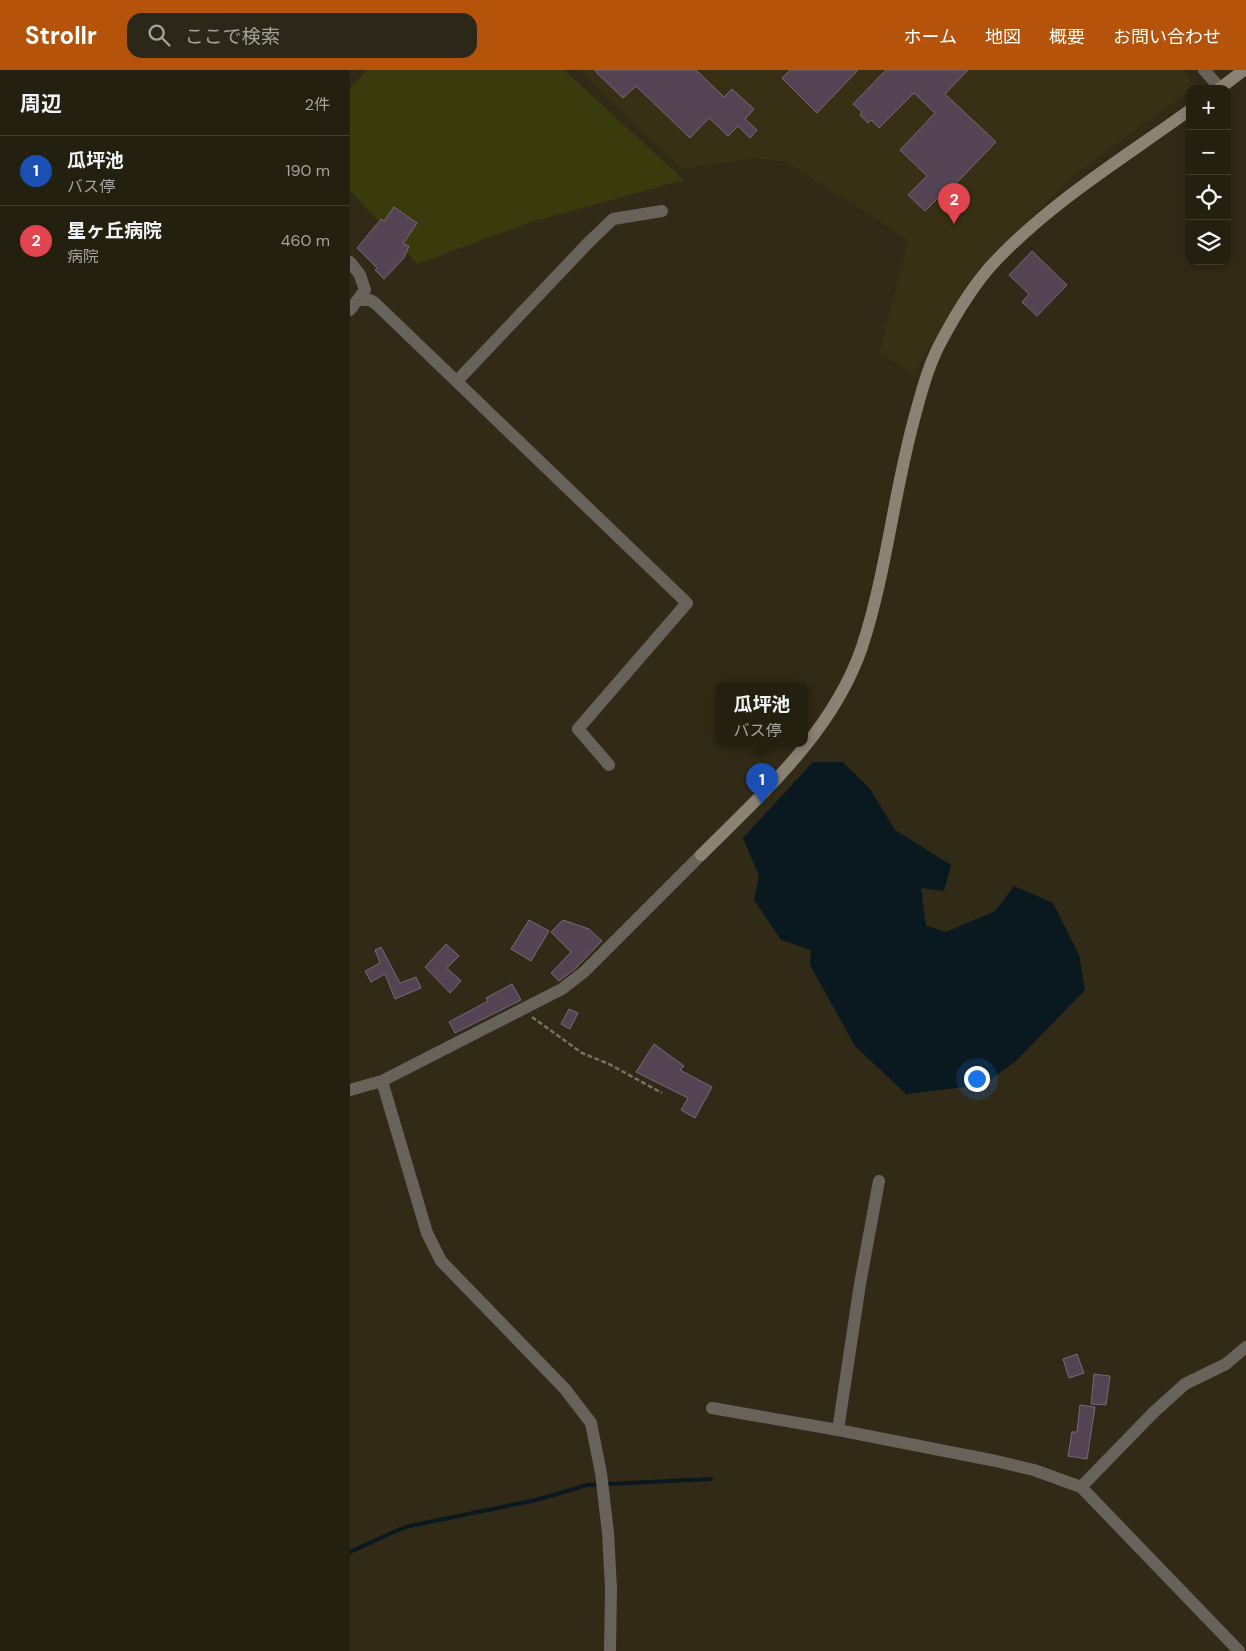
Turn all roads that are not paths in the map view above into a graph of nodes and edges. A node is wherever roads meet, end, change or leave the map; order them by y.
1 (1204, 70) edge
2 (1244, 70) edge
3 (1217, 85) edge
4 (1224, 85) edge
5 (1186, 113) edge
6 (662, 211) dead end
7 (350, 262) edge
8 (360, 300) junction
9 (350, 310) edge
10 (457, 381) junction
11 (808, 743) edge
12 (804, 747) edge
13 (609, 765) dead end
14 (382, 1081) junction
15 (350, 1090) edge
16 (879, 1181) dead end
17 (1246, 1347) edge
18 (712, 1408) dead end
19 (838, 1430) junction
20 (1081, 1487) junction
21 (610, 1651) edge
22 (1239, 1651) edge

1 - 3 street
2 - 4 street
5 - 11 street
6 - 10 street
7 - 8 street
8 - 9 street
8 - 10 street
10 - 13 street
12 - 14 street
14 - 15 street
14 - 21 street
16 - 19 street
17 - 20 street
18 - 19 street
19 - 20 street
20 - 22 street

